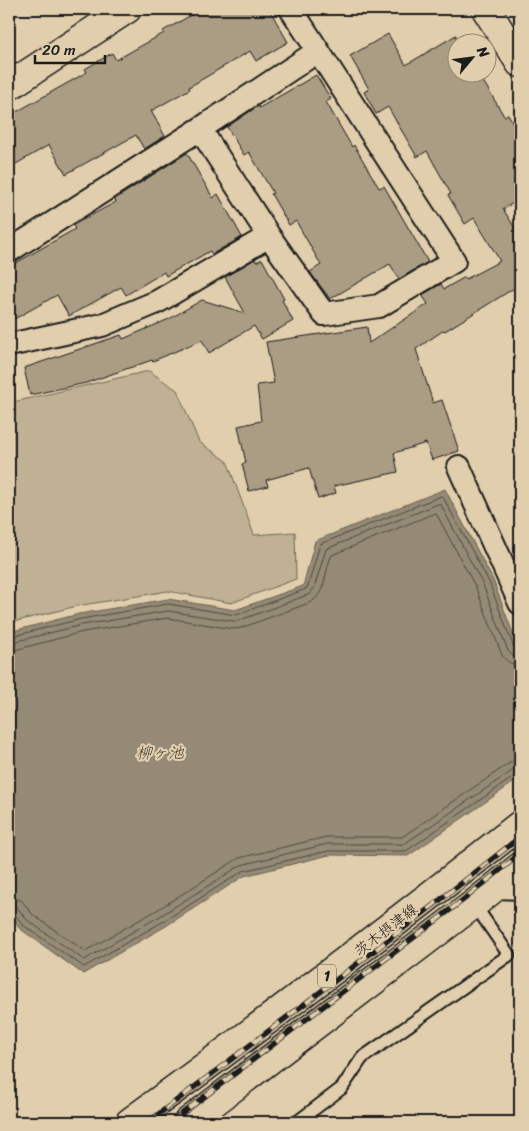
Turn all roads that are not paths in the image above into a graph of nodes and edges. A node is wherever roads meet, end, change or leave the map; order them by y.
1 (127, 9) edge
2 (291, 9) edge
3 (486, 9) edge
4 (318, 51) junction
5 (519, 60) edge
6 (9, 86) edge
7 (200, 129) junction
8 (269, 236) junction
9 (9, 251) edge
10 (9, 345) edge
11 (459, 467) dead end
12 (520, 603) edge
13 (520, 825) edge
14 (520, 867) edge
15 (508, 888) edge
16 (474, 904) junction
17 (130, 1122) edge
18 (188, 1122) edge
19 (297, 1122) edge

1 - 6 main road
2 - 4 street
3 - 5 main road
4 - 7 street
4 - 8 street
7 - 8 street
7 - 9 street
8 - 10 street
11 - 12 street
13 - 17 main road, 茨木摂津線 / 1
14 - 15 main road, 1
15 - 16 main road, 1
16 - 18 main road, 1
16 - 19 lane

